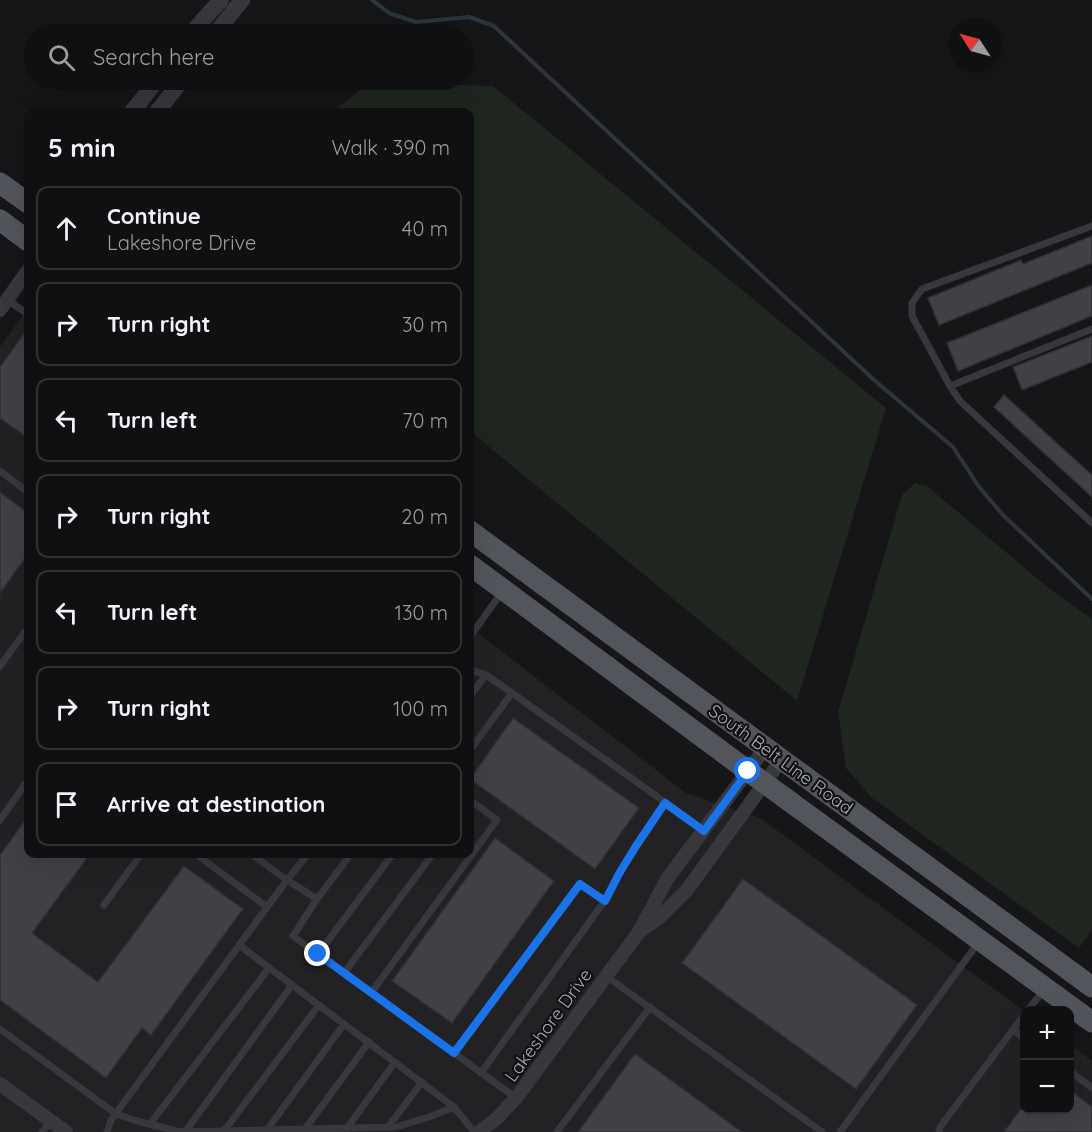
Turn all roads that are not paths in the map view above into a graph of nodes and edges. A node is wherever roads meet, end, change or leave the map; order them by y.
1 (221, 0) edge
2 (242, 0) edge
3 (200, 24) edge
4 (223, 24) edge
5 (149, 90) edge
6 (174, 90) edge
7 (135, 108) edge
8 (161, 108) edge
9 (0, 183) edge
10 (24, 200) edge
11 (0, 220) edge
12 (1092, 226) edge
13 (24, 239) edge
14 (24, 276) edge
15 (4, 305) edge
16 (24, 312) edge
17 (1092, 329) edge
18 (950, 386) junction
19 (0, 471) edge
20 (24, 489) edge
21 (1092, 523) edge
22 (474, 534) edge
23 (520, 567) junction
24 (474, 569) edge
25 (503, 590) junction
26 (474, 631) edge
27 (24, 633) edge
28 (0, 666) edge
29 (474, 671) edge
30 (486, 675) junction
31 (474, 691) edge
32 (512, 693) junction
33 (474, 745) edge
34 (774, 753) junction
35 (756, 777) junction
36 (24, 786) edge
37 (665, 803) junction
38 (474, 805) edge
39 (0, 820) edge
40 (704, 831) junction
41 (474, 852) edge
42 (138, 858) edge
43 (201, 858) edge
44 (257, 858) edge
45 (305, 858) edge
46 (348, 858) edge
47 (390, 858) edge
48 (430, 858) edge
49 (469, 858) edge
50 (287, 880) junction
51 (317, 899) junction
52 (605, 901) junction
53 (104, 905) dead end
54 (267, 907) junction
55 (639, 932) junction
56 (980, 940) junction
57 (239, 945) junction
58 (318, 954) junction
59 (269, 968) junction
60 (344, 973) junction
61 (606, 976) junction
62 (292, 985) junction
63 (1092, 987) edge
64 (1045, 988) junction
65 (371, 993) junction
66 (319, 1005) junction
67 (1032, 1006) edge
68 (650, 1007) junction
69 (1020, 1020) edge
70 (1092, 1022) edge
71 (344, 1024) junction
72 (0, 1029) edge
73 (1013, 1030) junction
74 (1020, 1035) edge
75 (369, 1042) junction
76 (454, 1053) junction
77 (395, 1062) junction
78 (481, 1073) junction
79 (1074, 1074) edge
80 (422, 1082) junction
81 (0, 1084) edge
82 (1092, 1088) edge
83 (516, 1098) junction
84 (454, 1107) junction
85 (116, 1114) junction
86 (150, 1124) junction
87 (46, 1126) edge
88 (388, 1127) junction
89 (347, 1128) junction
90 (305, 1129) junction
91 (267, 1130) junction
92 (224, 1131) edge
93 (66, 1132) edge
94 (107, 1132) edge
95 (182, 1132) edge
96 (477, 1132) edge
97 (557, 1132) edge
98 (822, 1132) edge
99 (840, 1132) edge
100 (939, 1132) edge

1 - 3 street
2 - 4 street
5 - 7 street
6 - 8 street
9 - 10 main road
11 - 13 main road
12 - 18 lane
14 - 15 street
15 - 16 lane
17 - 18 lane
18 - 21 lane
19 - 20 lane
22 - 23 main road, South Belt Line Road
23 - 25 main road
23 - 34 main road, South Belt Line Road
24 - 25 main road, South Belt Line Road
25 - 26 lane
25 - 35 main road, South Belt Line Road
27 - 28 lane
29 - 30 lane
30 - 31 lane
30 - 32 lane
32 - 33 lane
32 - 37 lane
34 - 35 street, Lakeshore Drive
34 - 35 street, Lakeshore Drive
34 - 63 main road, South Belt Line Road
35 - 40 street, Lakeshore Drive
35 - 55 street, Lakeshore Drive
35 - 56 main road, South Belt Line Road
36 - 39 lane
37 - 40 lane
37 - 52 lane
38 - 41 lane
40 - 55 street, Lakeshore Drive
42 - 53 lane
43 - 54 lane
44 - 50 lane
45 - 50 lane
46 - 51 lane
47 - 58 lane
48 - 60 lane
49 - 65 lane
50 - 51 lane
50 - 54 lane
51 - 58 lane
52 - 76 lane
52 - 78 lane
54 - 57 lane
55 - 61 street, Lakeshore Drive
56 - 64 main road, South Belt Line Road
56 - 99 lane
57 - 59 lane
57 - 85 lane
58 - 60 lane
59 - 62 lane
59 - 86 lane
60 - 65 lane
61 - 68 lane
61 - 83 street, Lakeshore Drive
62 - 66 lane
62 - 95 lane
64 - 67 lane
64 - 70 main road, South Belt Line Road
65 - 76 lane
66 - 71 lane
66 - 92 lane
68 - 97 lane
68 - 98 lane
69 - 73 lane
71 - 75 lane
71 - 91 lane
72 - 85 lane
73 - 74 lane
73 - 100 lane
75 - 77 lane
75 - 90 lane
76 - 78 lane
77 - 80 lane
77 - 89 lane
78 - 83 lane
79 - 82 lane
80 - 84 lane
80 - 88 lane
81 - 87 street
83 - 96 street, Lakeshore Drive
84 - 88 lane
84 - 96 lane
85 - 86 lane
85 - 94 lane
86 - 95 lane
87 - 93 street
88 - 89 lane
89 - 90 lane
90 - 91 lane
91 - 92 lane
92 - 95 lane

